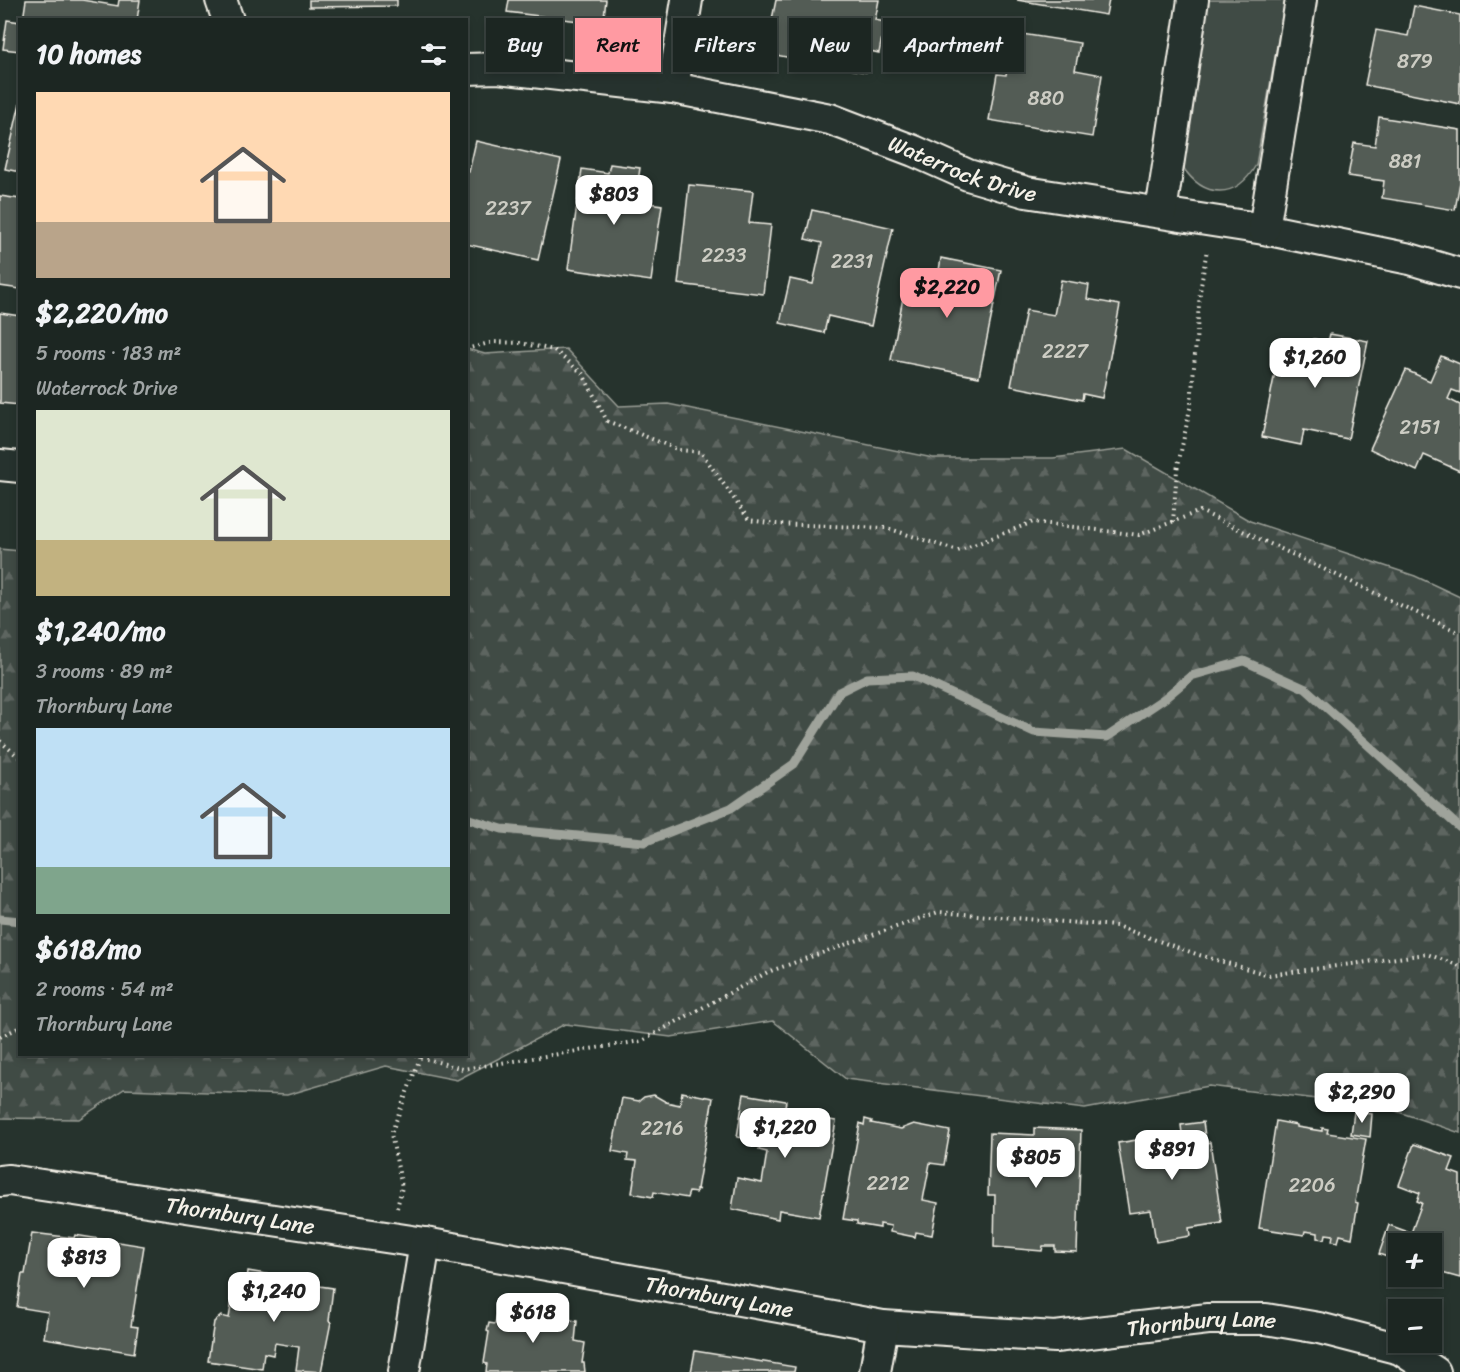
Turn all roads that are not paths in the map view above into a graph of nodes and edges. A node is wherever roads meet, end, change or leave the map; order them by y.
1 (222, 0) edge
2 (687, 0) edge
3 (1193, 0) edge
4 (1300, 0) edge
5 (227, 18) edge
6 (468, 69) edge
7 (673, 88) junction
8 (1161, 212) junction
9 (1264, 229) junction
10 (1460, 274) edge
11 (0, 465) edge
12 (18, 467) edge
13 (0, 1181) edge
14 (425, 1243) junction
15 (883, 1326) junction
16 (1426, 1370) edge
17 (404, 1372) edge
18 (875, 1372) edge

1 - 5 street
2 - 7 street
3 - 8 street
4 - 9 street
6 - 7 street, Waterrock Drive
7 - 8 street, Waterrock Drive
8 - 9 street, Waterrock Drive
9 - 10 street, Waterrock Drive
11 - 12 street
13 - 14 street, Thornbury Lane
14 - 15 street, Thornbury Lane
14 - 17 street
15 - 16 street, Thornbury Lane
15 - 18 street

